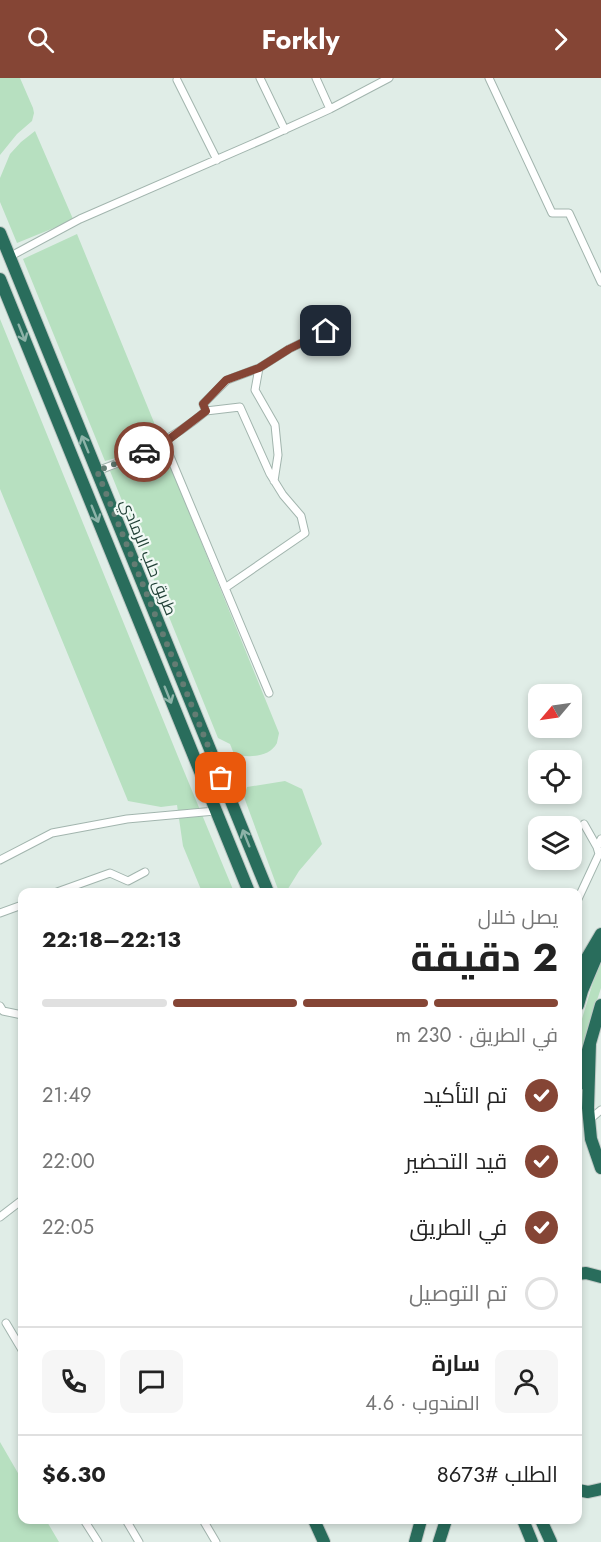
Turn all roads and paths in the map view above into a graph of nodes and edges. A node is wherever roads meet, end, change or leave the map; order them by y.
1 (260, 78) edge
2 (316, 78) edge
3 (389, 78) edge
4 (489, 78) edge
5 (177, 80) dead end
6 (373, 82) edge
7 (330, 109) junction
8 (285, 130) junction
9 (217, 160) junction
10 (0, 233) edge
11 (9, 256) junction
12 (0, 279) edge
13 (601, 282) edge
14 (326, 331) dead end
15 (259, 368) junction
16 (206, 411) junction
17 (164, 442) junction
18 (97, 471) junction
19 (274, 481) junction
20 (225, 588) junction
21 (269, 693) dead end
22 (217, 815) junction
23 (585, 824) dead end
24 (601, 839) edge
25 (597, 847) junction
26 (0, 860) edge
27 (145, 872) dead end
28 (68, 888) edge
29 (247, 888) edge
30 (266, 888) edge
31 (582, 890) edge
32 (18, 906) edge
33 (0, 913) edge
34 (601, 934) edge
35 (601, 946) edge
36 (582, 966) edge
37 (582, 991) edge
38 (601, 1005) edge
39 (0, 1006) edge
40 (18, 1014) edge
41 (590, 1043) junction
42 (582, 1071) edge
43 (601, 1110) edge
44 (589, 1120) junction
45 (601, 1168) edge
46 (18, 1203) edge
47 (0, 1217) edge
48 (582, 1274) edge
49 (601, 1277) edge
50 (6, 1323) dead end
51 (18, 1343) edge
52 (601, 1490) edge
53 (582, 1491) edge
54 (87, 1524) edge
55 (128, 1524) edge
56 (205, 1524) edge
57 (316, 1524) edge
58 (420, 1524) edge
59 (445, 1524) edge
60 (524, 1524) edge
61 (543, 1524) edge
62 (98, 1542) edge
63 (139, 1542) edge
64 (216, 1542) edge
65 (324, 1542) edge
66 (415, 1542) edge
67 (439, 1542) edge
68 (532, 1542) edge
69 (551, 1542) edge

1 - 8 street
2 - 7 street
3 - 6 street
4 - 13 street
5 - 9 street
6 - 7 street
7 - 8 street
8 - 9 street
9 - 11 street
10 - 11 highway, طريق حلب الرمادي
18 -> 11 highway, طريق حلب الرمادي
12 -> 22 highway, طريق حلب الرمادي
14 - 15 street
15 - 16 street
15 - 19 street
16 - 17 street
16 - 19 street
17 - 18 street
17 - 20 street
30 -> 18 highway, طريق حلب الرمادي
19 - 20 street
20 - 21 street
22 - 26 street
22 - 29 highway, طريق حلب الرمادي
23 - 25 street
24 - 25 street
25 - 31 street
27 - 28 street
32 - 33 street
34 - 36 highway
35 - 37 highway
38 - 41 highway
39 - 40 street
41 - 42 highway
41 - 44 highway
43 - 44 street
44 - 45 highway
46 - 47 street
48 - 49 highway
50 - 51 street
52 - 53 highway
54 - 62 street
55 - 63 street
56 - 64 street
57 - 65 highway
58 - 66 highway
59 - 67 highway
60 - 68 highway
61 - 69 highway

